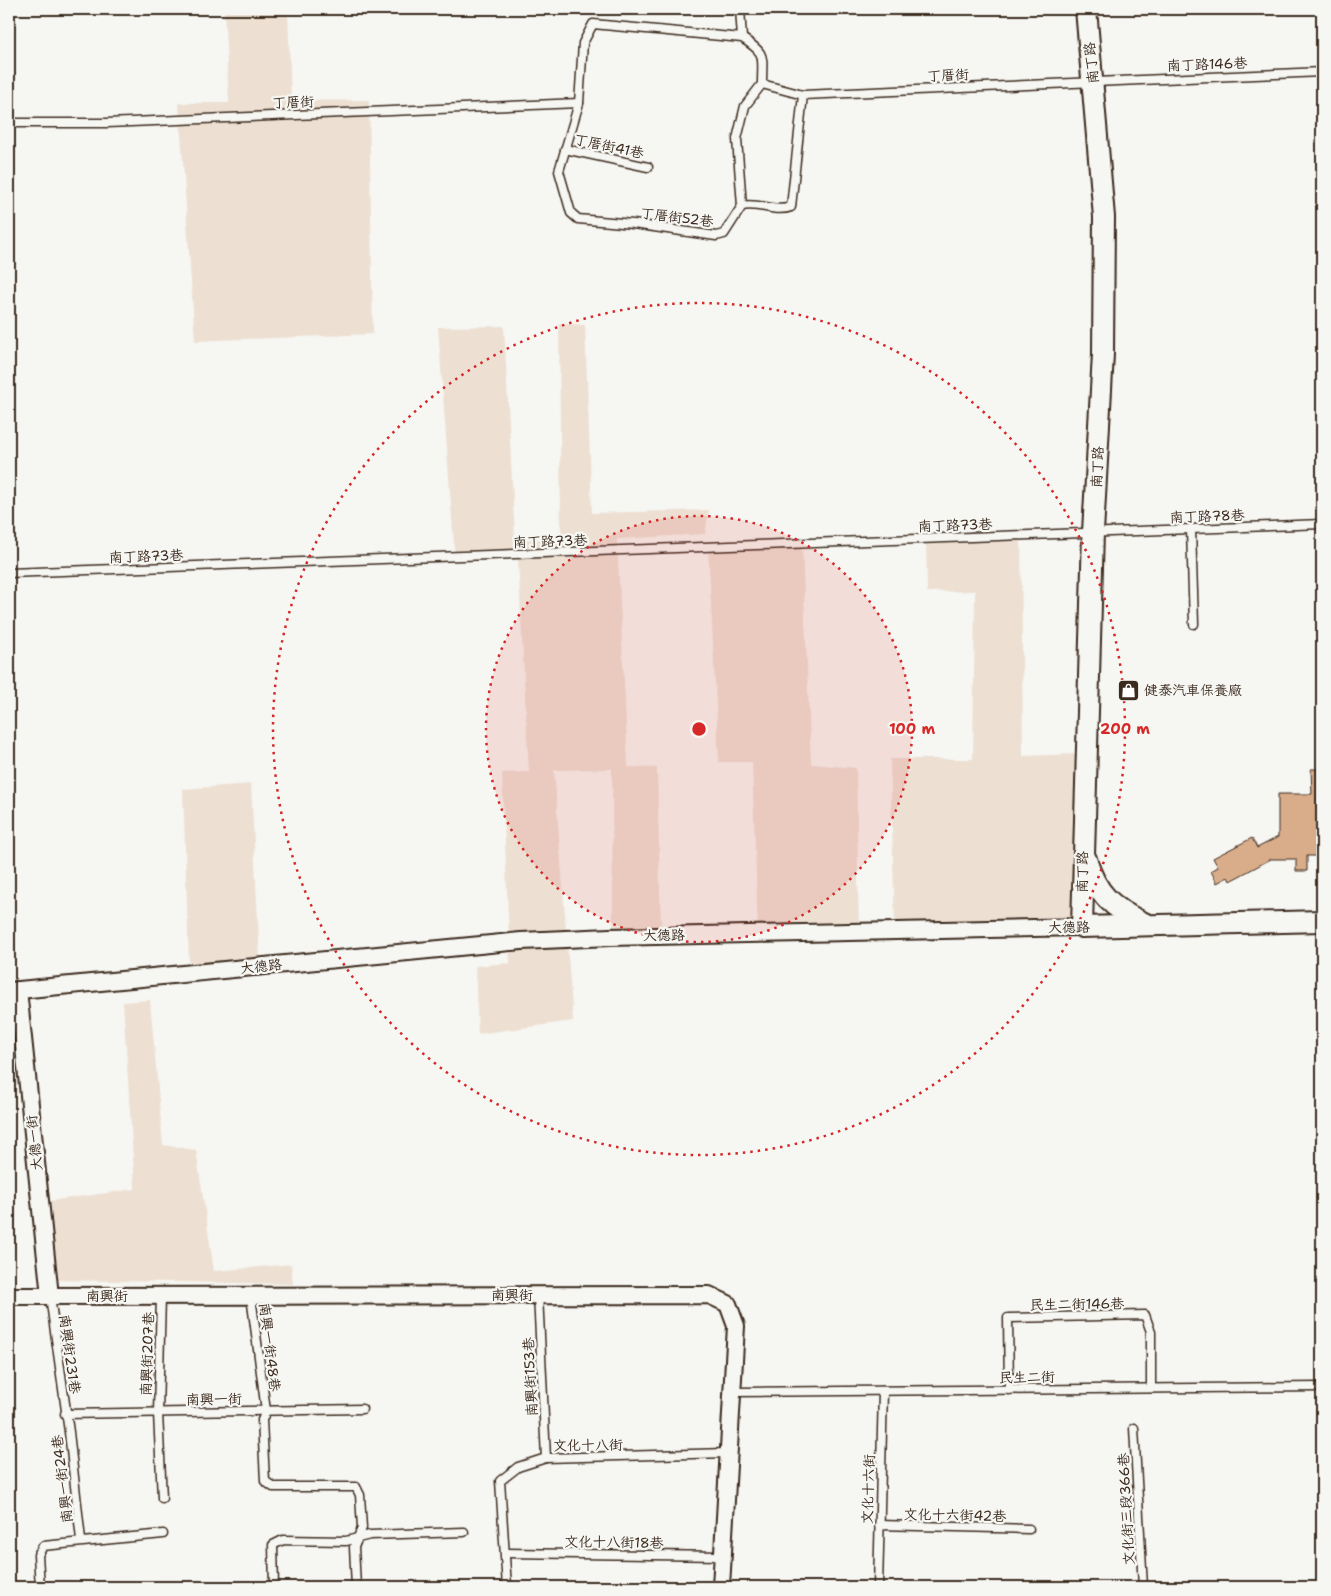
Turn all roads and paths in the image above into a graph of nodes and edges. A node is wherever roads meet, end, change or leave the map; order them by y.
1 (740, 9) edge
2 (1086, 9) edge
3 (742, 38) junction
4 (1322, 72) edge
5 (1093, 81) junction
6 (762, 84) junction
7 (803, 95) junction
8 (579, 103) junction
9 (9, 123) edge
10 (565, 149) junction
11 (648, 167) dead end
12 (742, 206) junction
13 (1322, 524) edge
14 (1191, 529) junction
15 (1093, 532) junction
16 (9, 573) edge
17 (1194, 624) dead end
18 (1082, 848) junction
19 (1322, 920) edge
20 (1148, 925) junction
21 (1082, 927) junction
22 (13, 991) edge
23 (538, 1295) junction
24 (9, 1296) edge
25 (50, 1296) junction
26 (161, 1296) junction
27 (251, 1296) junction
28 (1322, 1387) edge
29 (1151, 1388) junction
30 (1009, 1390) junction
31 (883, 1391) junction
32 (731, 1392) junction
33 (362, 1409) dead end
34 (266, 1411) junction
35 (158, 1413) junction
36 (65, 1414) junction
37 (1134, 1428) dead end
38 (728, 1453) junction
39 (546, 1458) junction
40 (162, 1498) dead end
41 (879, 1526) junction
42 (1029, 1529) dead end
43 (464, 1532) dead end
44 (163, 1534) dead end
45 (357, 1538) junction
46 (81, 1540) junction
47 (506, 1553) junction
48 (723, 1556) junction
49 (40, 1587) edge
50 (274, 1587) edge
51 (356, 1587) edge
52 (508, 1587) edge
53 (721, 1587) edge
54 (878, 1587) edge
55 (1143, 1587) edge

1 - 3 lane
2 - 5 street, 南丁路
3 - 6 lane
3 - 8 lane, 丁厝街52巷
4 - 5 lane, 南丁路146巷
5 - 7 lane, 丁厝街
5 - 15 street, 南丁路
6 - 7 lane
6 - 12 lane
7 - 12 lane
8 - 9 lane, 丁厝街
8 - 10 lane, 丁厝街52巷
10 - 11 lane, 丁厝街41巷
10 - 12 lane, 丁厝街52巷
13 - 14 lane, 南丁路78巷
14 - 15 lane, 南丁路78巷
14 - 17 lane
15 - 16 lane, 南丁路73巷
15 - 18 street, 南丁路
18 - 20 street
18 - 21 street, 南丁路
19 - 20 street, 大德路
20 - 21 street, 大德路
21 - 22 street, 大德路
22 - 25 street, 大德一街
23 - 27 street, 南興街
23 - 32 street, 南興街
23 - 39 lane, 南興街153巷
24 - 25 street, 南興街
25 - 26 street, 南興街
25 - 36 lane, 南興街231巷
26 - 27 street, 南興街
26 - 35 lane, 南興街207巷
27 - 34 lane, 南興一街48巷
28 - 29 lane, 民生二街
29 - 30 lane, 民生二街
29 - 30 lane, 民生二街146巷
30 - 31 lane, 民生二街
31 - 32 lane, 民生二街
31 - 41 lane, 文化十六街
32 - 38 street, 南興街
33 - 34 lane, 南興一街
34 - 35 lane, 南興一街
34 - 45 lane, 南興一街48巷
35 - 36 lane, 南興一街
35 - 40 lane
36 - 46 lane, 南興一街24巷
37 - 55 lane, 文化街三段366巷
38 - 39 lane, 文化十八街
38 - 48 street, 南興街
39 - 47 lane, 文化十八街
41 - 42 lane, 文化十六街42巷
41 - 54 lane, 文化十六街
43 - 45 lane
44 - 46 lane
45 - 50 lane
45 - 51 lane
46 - 49 lane
47 - 48 lane, 文化十八街18巷
47 - 52 lane, 文化十八街
48 - 53 street, 南興街

